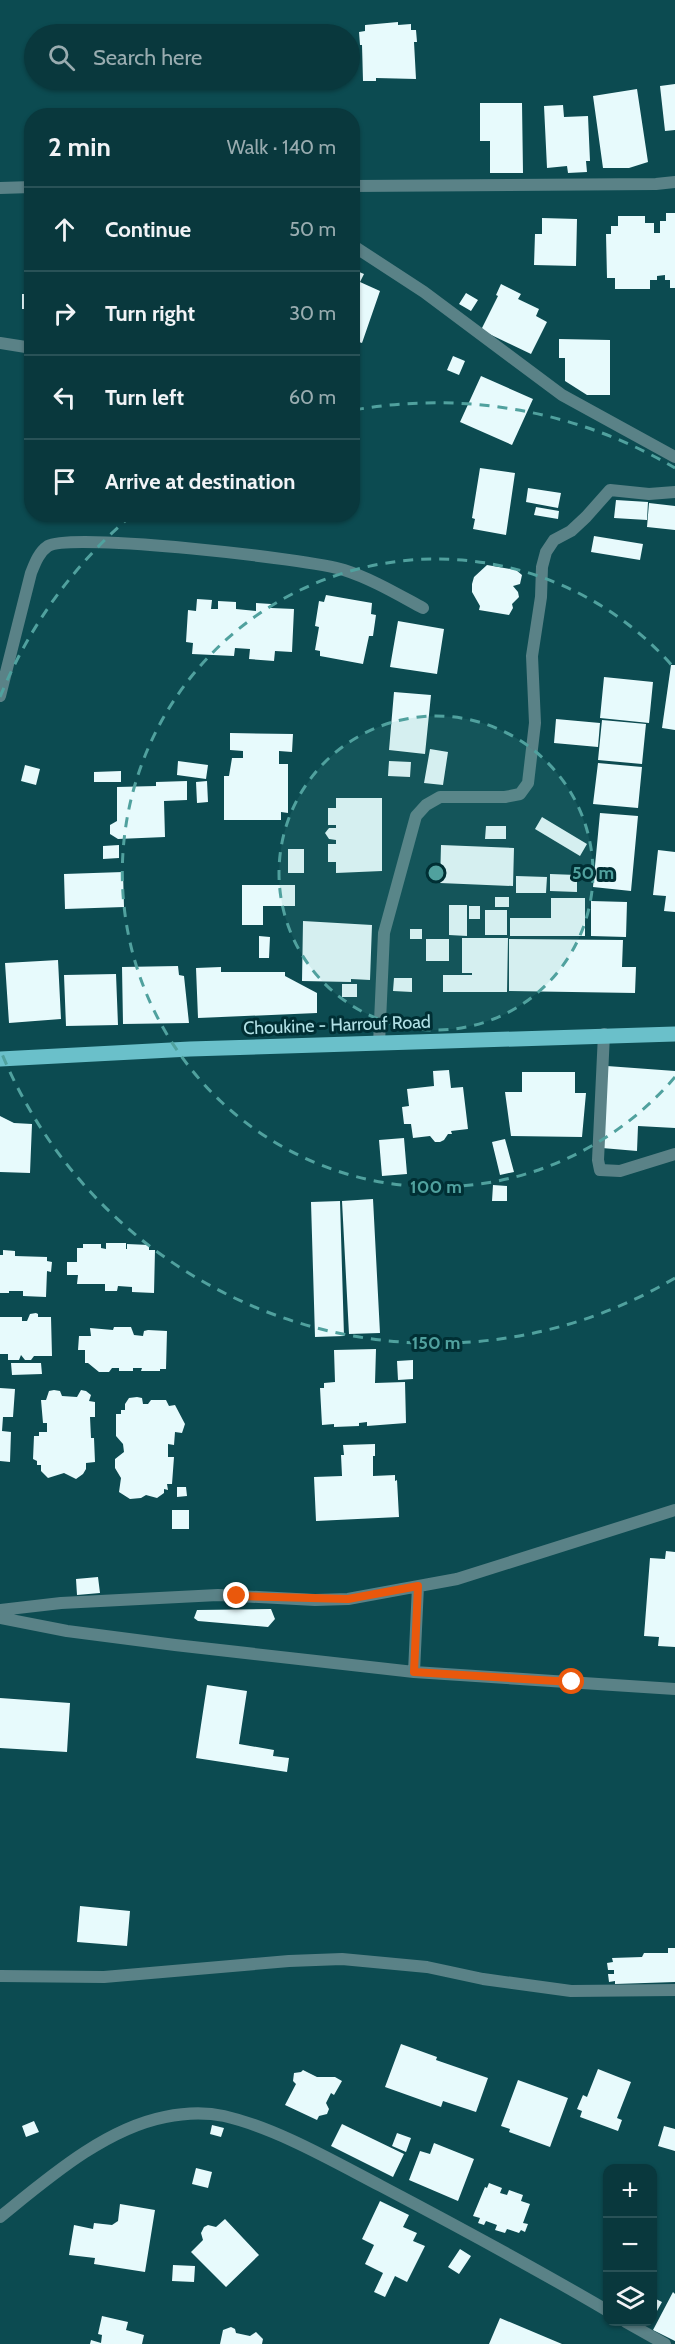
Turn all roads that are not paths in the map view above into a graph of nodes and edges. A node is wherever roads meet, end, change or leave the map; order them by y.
1 (675, 182) edge
2 (360, 186) edge
3 (24, 187) edge
4 (0, 188) edge
5 (360, 250) edge
6 (0, 343) edge
7 (24, 347) edge
8 (675, 457) edge
9 (675, 492) edge
10 (423, 608) dead end
11 (0, 696) edge
12 (604, 1034) junction
13 (675, 1034) edge
14 (379, 1044) junction
15 (0, 1059) edge
16 (675, 1154) edge
17 (675, 1510) edge
18 (418, 1586) junction
19 (0, 1610) edge
20 (0, 1618) edge
21 (414, 1672) junction
22 (675, 1689) edge
23 (0, 1976) edge
24 (675, 1990) edge
25 (0, 2217) edge
26 (603, 2308) edge
27 (633, 2326) edge
28 (665, 2344) edge

1 - 2 street
3 - 4 street
5 - 8 street
6 - 7 street
9 - 14 street
10 - 11 street
12 - 13 main road, Choukine - Harrouf Road
12 - 14 main road, Choukine - Harrouf Road
12 - 16 street
14 - 15 main road, Choukine - Harrouf Road
17 - 18 street
18 - 19 street
18 - 21 street
20 - 21 street
21 - 22 street
23 - 24 street
25 - 26 street
27 - 28 street

